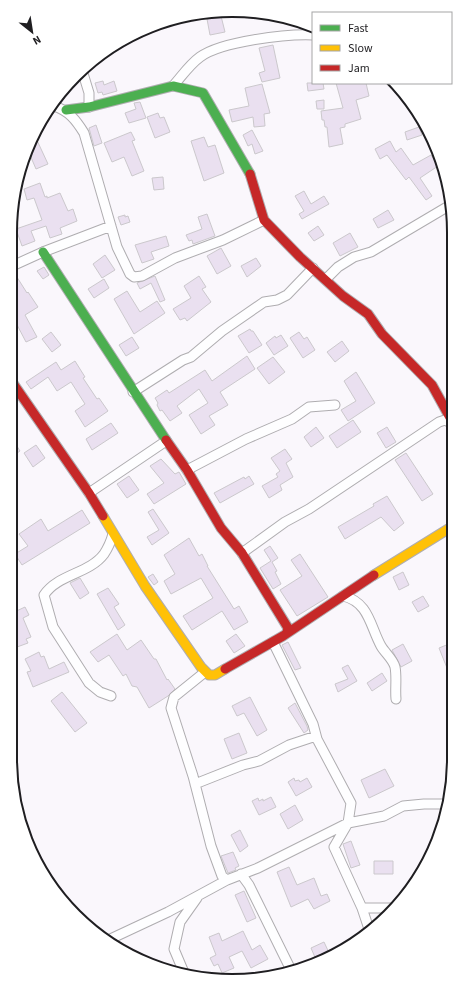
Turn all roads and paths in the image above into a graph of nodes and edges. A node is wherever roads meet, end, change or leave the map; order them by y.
1 (312, 35) edge
2 (84, 76) edge
3 (173, 86) junction
4 (57, 107) edge
5 (89, 107) junction
6 (66, 110) junction
7 (446, 208) edge
8 (264, 220) junction
9 (111, 226) junction
10 (43, 252) junction
11 (17, 264) edge
12 (313, 268) junction
13 (326, 279) junction
14 (17, 389) edge
15 (133, 392) junction
16 (335, 405) dead end
17 (447, 407) edge
18 (447, 421) edge
19 (166, 441) junction
20 (187, 470) junction
21 (89, 493) junction
22 (447, 530) edge
23 (113, 534) junction
24 (242, 554) junction
25 (343, 596) junction
26 (287, 632) junction
27 (273, 642) junction
28 (205, 672) junction
29 (111, 696) dead end
30 (396, 699) dead end
31 (317, 739) junction
32 (195, 784) junction
33 (442, 804) edge
34 (348, 823) junction
35 (241, 874) junction
36 (227, 880) junction
37 (198, 896) junction
38 (362, 908) junction
39 (387, 908) edge
40 (368, 926) edge
41 (113, 938) edge
42 (289, 967) edge
43 (182, 968) edge

1 - 3 street
2 - 5 street
3 - 5 street
3 - 8 street
4 - 6 street
5 - 6 street
6 - 9 street
7 - 13 street
8 - 9 street
8 - 12 street
9 - 10 street
10 - 11 street
10 - 15 street
12 - 13 street
12 - 15 street
13 - 17 street
14 - 21 street
15 - 19 street
16 - 20 street
18 - 24 street
19 - 20 street
19 - 21 street
20 - 24 street
21 - 23 street
22 - 25 street
23 - 28 street
23 - 29 street
24 - 26 street
25 - 26 street
25 - 30 street
26 - 27 street
27 - 28 street
27 - 31 street
28 - 32 street
31 - 32 street
31 - 34 street
32 - 36 street
33 - 34 street
34 - 35 street
34 - 38 street
35 - 36 street
35 - 42 street
36 - 37 street
37 - 41 street
37 - 43 street
38 - 39 street
38 - 40 street

